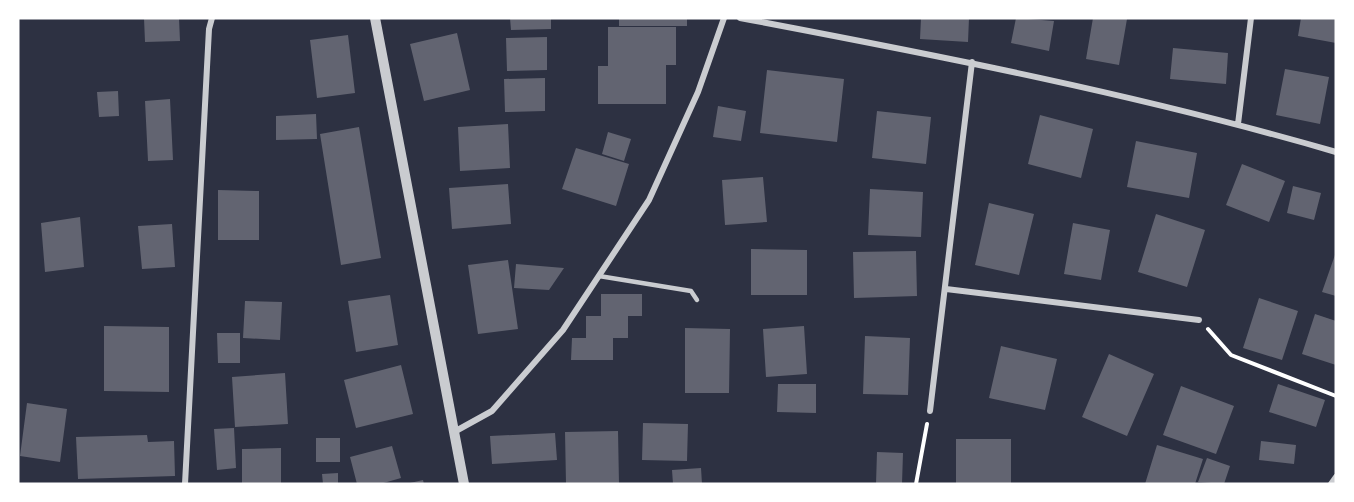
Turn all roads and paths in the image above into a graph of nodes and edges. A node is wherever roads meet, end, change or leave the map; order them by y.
1 (212, 18) edge
2 (375, 18) edge
3 (724, 18) edge
4 (740, 18) edge
5 (1251, 18) edge
6 (972, 62) junction
7 (1238, 124) junction
8 (1336, 152) edge
9 (599, 276) junction
10 (946, 289) junction
11 (697, 300) dead end
12 (1199, 320) joint
13 (1336, 396) edge
14 (930, 411) joint
15 (453, 432) junction
16 (1336, 477) edge
17 (185, 484) edge
18 (464, 484) edge
19 (916, 484) edge
20 (1331, 484) edge

1 - 17 street
2 - 15 street
3 - 9 street
4 - 6 street
5 - 7 street
6 - 7 street
6 - 10 street
7 - 8 street
9 - 11 lane
9 - 15 street
10 - 12 street
10 - 14 street
12 - 13 path
14 - 19 path
15 - 18 street
16 - 20 street

